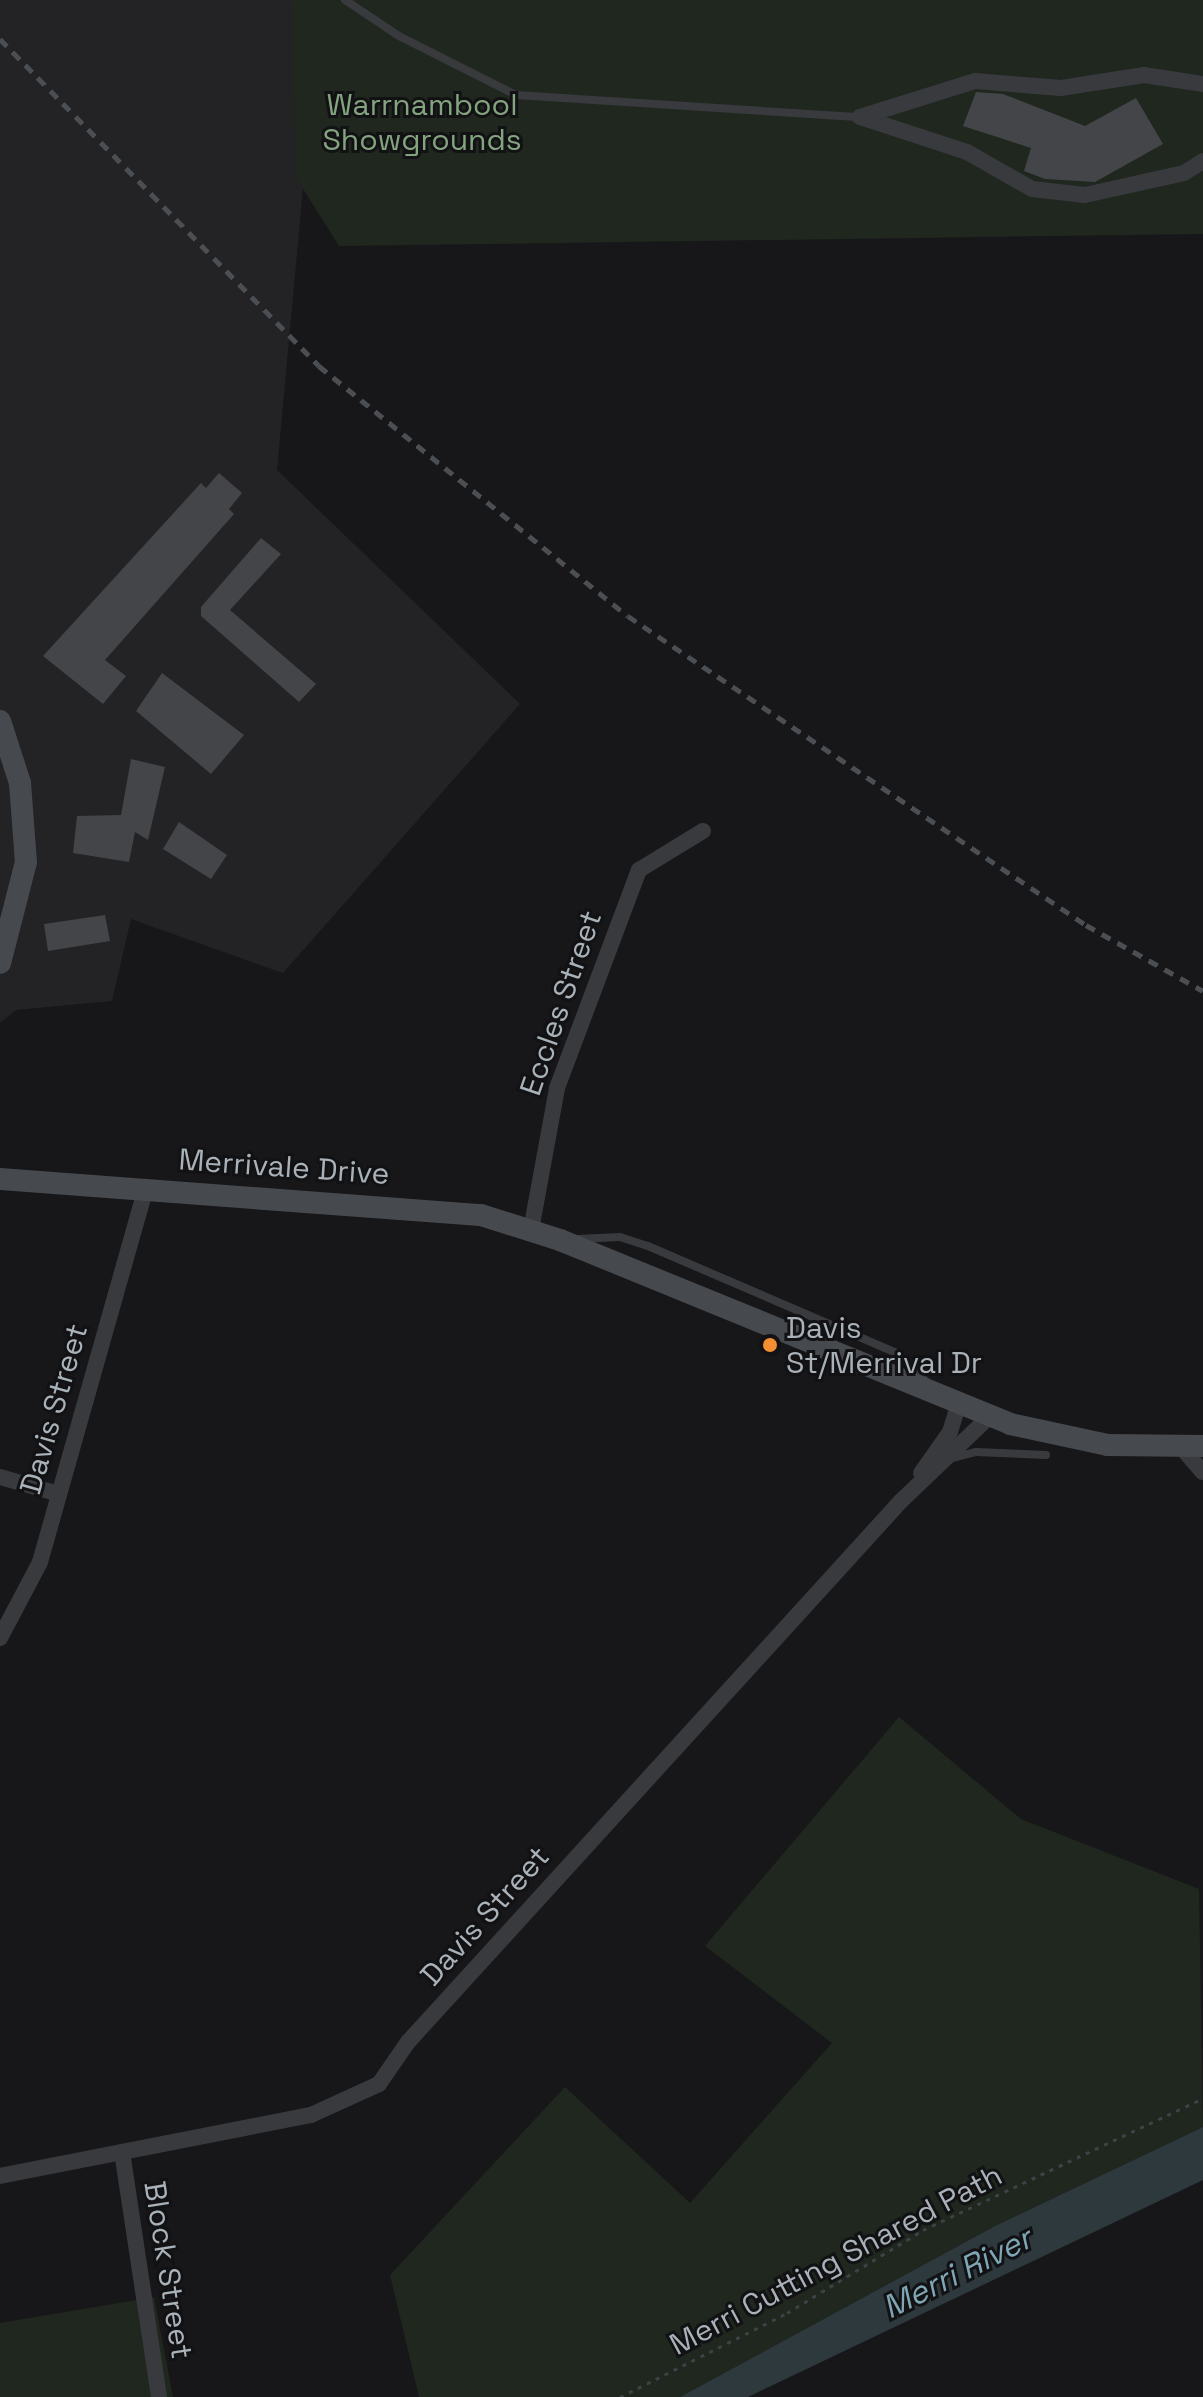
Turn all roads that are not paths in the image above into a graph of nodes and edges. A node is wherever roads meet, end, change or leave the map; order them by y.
1 (345, 0) edge
2 (1203, 84) edge
3 (860, 117) junction
4 (1203, 161) edge
5 (0, 721) edge
6 (703, 831) dead end
7 (0, 963) edge
8 (0, 1179) edge
9 (146, 1188) junction
10 (531, 1230) junction
11 (952, 1404) junction
12 (989, 1417) junction
13 (1192, 1446) edge
14 (1046, 1455) dead end
15 (938, 1466) junction
16 (1203, 1472) edge
17 (0, 1477) edge
18 (59, 1494) junction
19 (901, 1501) junction
20 (0, 1638) edge
21 (122, 2152) junction
22 (0, 2176) edge
23 (159, 2397) edge

1 - 3 lane
2 - 3 street
3 - 4 street
5 - 7 street
6 - 10 street, Eccles Street
8 - 9 street, Merrivale Drive
9 - 10 street, Merrivale Drive
9 - 18 street, Davis Street
10 - 11 street, Merrivale Drive
11 - 12 street, Merrivale Drive
11 - 19 street, Davis Street
12 - 13 street, Merrivale Drive
12 - 15 street, Davis Street
13 - 16 street
14 - 15 lane
15 - 19 street, Davis Street
17 - 18 street
18 - 20 street, Davis Street
19 - 21 street, Davis Street
21 - 22 street, Davis Street
21 - 23 street, Block Street

